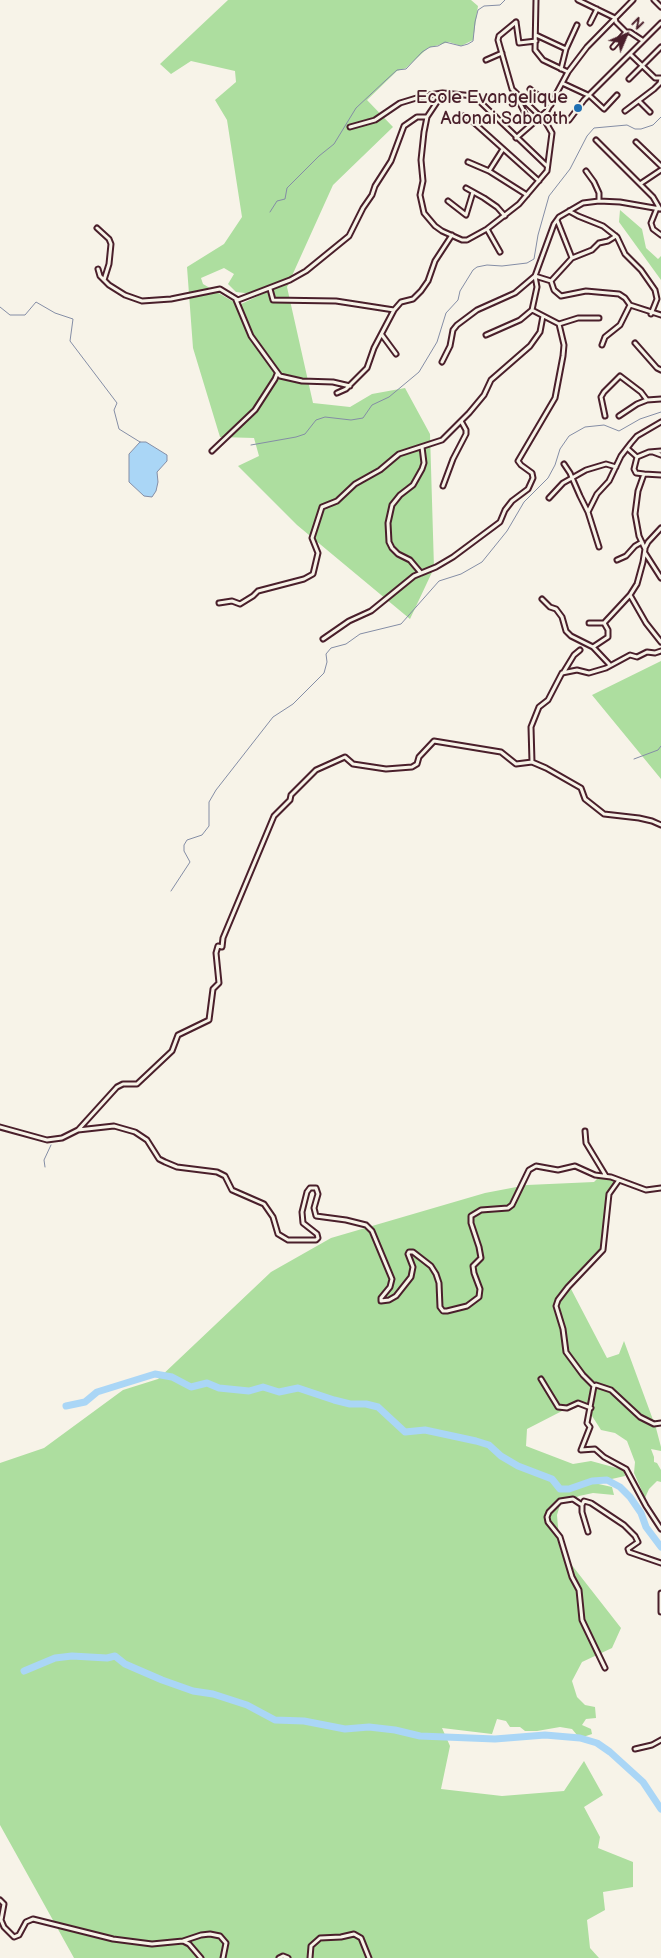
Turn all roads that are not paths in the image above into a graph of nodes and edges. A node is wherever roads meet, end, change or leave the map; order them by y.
1 (536, 0) edge
2 (578, 0) edge
3 (590, 0) edge
4 (633, 0) edge
5 (654, 0) edge
6 (587, 4) junction
7 (661, 7) edge
8 (597, 9) junction
9 (615, 18) junction
10 (590, 23) dead end
11 (661, 23) edge
12 (577, 25) dead end
13 (626, 32) junction
14 (536, 34) junction
15 (642, 40) junction
16 (536, 41) junction
17 (613, 47) dead end
18 (661, 47) edge
19 (566, 49) junction
20 (502, 53) junction
21 (630, 54) junction
22 (486, 60) dead end
23 (642, 66) junction
24 (561, 69) junction
25 (568, 72) junction
26 (661, 78) edge
27 (629, 79) dead end
28 (562, 83) junction
29 (530, 88) dead end
30 (512, 89) junction
31 (443, 93) junction
32 (617, 95) dead end
33 (590, 96) junction
34 (639, 101) junction
35 (551, 105) junction
36 (625, 111) dead end
37 (650, 112) dead end
38 (464, 116) dead end
39 (427, 117) junction
40 (542, 117) junction
41 (569, 120) dead end
42 (531, 125) junction
43 (350, 127) dead end
44 (516, 138) junction
45 (596, 140) dead end
46 (636, 142) dead end
47 (503, 149) junction
48 (468, 162) dead end
49 (547, 166) junction
50 (661, 168) edge
51 (488, 171) junction
52 (586, 171) dead end
53 (539, 181) junction
54 (640, 184) junction
55 (466, 188) dead end
56 (473, 192) junction
57 (527, 195) junction
58 (653, 197) junction
59 (448, 201) dead end
60 (599, 202) junction
61 (646, 206) junction
62 (658, 209) edge
63 (569, 211) junction
64 (504, 216) junction
65 (557, 219) junction
66 (97, 228) dead end
67 (487, 229) junction
68 (452, 235) junction
69 (661, 235) edge
70 (616, 236) junction
71 (500, 252) dead end
72 (572, 258) junction
73 (98, 269) dead end
74 (534, 276) junction
75 (104, 280) junction
76 (551, 281) junction
77 (270, 289) junction
78 (236, 299) junction
79 (630, 305) junction
80 (394, 310) junction
81 (532, 310) junction
82 (651, 314) junction
83 (661, 315) edge
84 (544, 316) junction
85 (599, 318) dead end
86 (559, 324) junction
87 (486, 335) dead end
88 (382, 336) junction
89 (635, 343) dead end
90 (602, 345) dead end
91 (396, 354) dead end
92 (442, 362) dead end
93 (661, 370) edge
94 (277, 373) junction
95 (350, 386) junction
96 (337, 393) dead end
97 (661, 399) edge
98 (647, 400) junction
99 (605, 416) dead end
100 (619, 416) dead end
101 (461, 421) junction
102 (661, 422) edge
103 (422, 447) junction
104 (627, 448) junction
105 (212, 451) dead end
106 (661, 453) edge
107 (637, 457) junction
108 (564, 464) dead end
109 (616, 466) junction
110 (644, 474) junction
111 (661, 475) edge
112 (573, 478) junction
113 (443, 486) dead end
114 (549, 498) dead end
115 (588, 512) junction
116 (661, 528) edge
117 (642, 542) junction
118 (599, 547) dead end
119 (645, 551) junction
120 (617, 560) dead end
121 (421, 574) junction
122 (661, 578) edge
123 (630, 595) junction
124 (542, 599) dead end
125 (219, 603) dead end
126 (589, 623) dead end
127 (604, 623) junction
128 (323, 639) dead end
129 (661, 642) edge
130 (593, 648) junction
131 (580, 650) dead end
132 (661, 651) edge
133 (610, 665) junction
134 (562, 673) junction
135 (532, 762) junction
136 (661, 826) edge
137 (0, 1127) edge
138 (78, 1130) junction
139 (584, 1131) dead end
140 (606, 1176) junction
141 (619, 1180) junction
142 (661, 1188) edge
143 (541, 1380) dead end
144 (594, 1386) junction
145 (591, 1408) junction
146 (661, 1423) edge
147 (582, 1505) junction
148 (661, 1529) edge
149 (588, 1532) dead end
150 (661, 1563) edge
151 (661, 1592) edge
152 (661, 1612) edge
153 (605, 1668) dead end
154 (661, 1740) edge
155 (635, 1749) dead end
156 (0, 1900) edge
157 (183, 1941) junction
158 (201, 1958) edge
159 (223, 1958) edge
160 (279, 1958) edge
161 (288, 1958) edge
162 (310, 1958) edge
163 (370, 1958) edge

1 - 14 street
2 - 6 street
3 - 6 street
4 - 9 street
5 - 7 street
6 - 8 street
8 - 9 street
8 - 10 street
9 - 13 street
9 - 25 street
11 - 15 street
12 - 19 street
13 - 15 street
13 - 17 street
14 - 16 street
14 - 19 street
15 - 21 street
16 - 20 street
16 - 24 street
18 - 23 street
19 - 24 street
20 - 22 street
20 - 30 street
21 - 23 street
21 - 33 street
23 - 26 street
23 - 27 street
24 - 25 street
25 - 28 street
26 - 34 street
28 - 33 street
28 - 35 street
29 - 35 street
30 - 40 street
30 - 42 street
31 - 39 street
31 - 43 street
31 - 44 street
32 - 33 street
33 - 41 street
34 - 36 street
34 - 37 street
35 - 40 street
38 - 47 street
39 - 68 street
39 - 77 street
40 - 42 street
40 - 49 street
42 - 44 street
44 - 49 street
45 - 54 street
46 - 50 street
47 - 51 street
47 - 53 street
48 - 51 street
49 - 53 street
50 - 54 street
51 - 57 street
52 - 60 street
53 - 57 street
54 - 58 street
55 - 56 street
56 - 59 street
56 - 64 street
57 - 64 street
58 - 61 street
58 - 62 street
60 - 61 street
60 - 63 street
61 - 62 street
62 - 69 street
63 - 65 street
63 - 70 street
64 - 67 street
65 - 72 street
65 - 74 street
66 - 75 street
67 - 68 street
67 - 71 street
68 - 80 street
70 - 72 street
70 - 82 street
72 - 76 street
73 - 75 street
74 - 76 street
74 - 81 street
74 - 92 street
75 - 78 street
76 - 79 street
77 - 78 street
77 - 80 street
78 - 94 street
79 - 82 street
79 - 90 street
80 - 88 street
81 - 84 street
81 - 87 street
82 - 83 street
84 - 86 street
84 - 101 street
85 - 86 street
86 - 121 street
88 - 91 street
88 - 95 street
89 - 93 street
94 - 95 street
94 - 105 street
95 - 96 street
97 - 98 street
98 - 99 street
98 - 100 street
101 - 103 street
101 - 113 street
102 - 104 street
103 - 121 street
103 - 125 street
104 - 107 street
104 - 109 street
106 - 107 street
107 - 110 street
108 - 112 street
109 - 112 street
109 - 115 street
110 - 111 street
110 - 117 street
112 - 114 street
112 - 115 street
115 - 118 street
116 - 119 street
117 - 119 street
117 - 120 street
119 - 122 street
119 - 123 street
121 - 128 street
123 - 127 street
123 - 129 street
124 - 130 street
126 - 127 street
127 - 130 street
130 - 133 street
131 - 134 street
132 - 133 street
133 - 134 street
134 - 135 street
135 - 136 street
135 - 138 street
137 - 138 street
138 - 140 street
139 - 140 street
140 - 141 street
141 - 142 street
141 - 144 street
143 - 145 street
144 - 145 street
144 - 146 street
145 - 148 street
147 - 149 street
147 - 150 street
147 - 153 street
151 - 152 street
154 - 155 street
156 - 157 street
157 - 158 street
157 - 159 street
160 - 161 street
162 - 163 street

